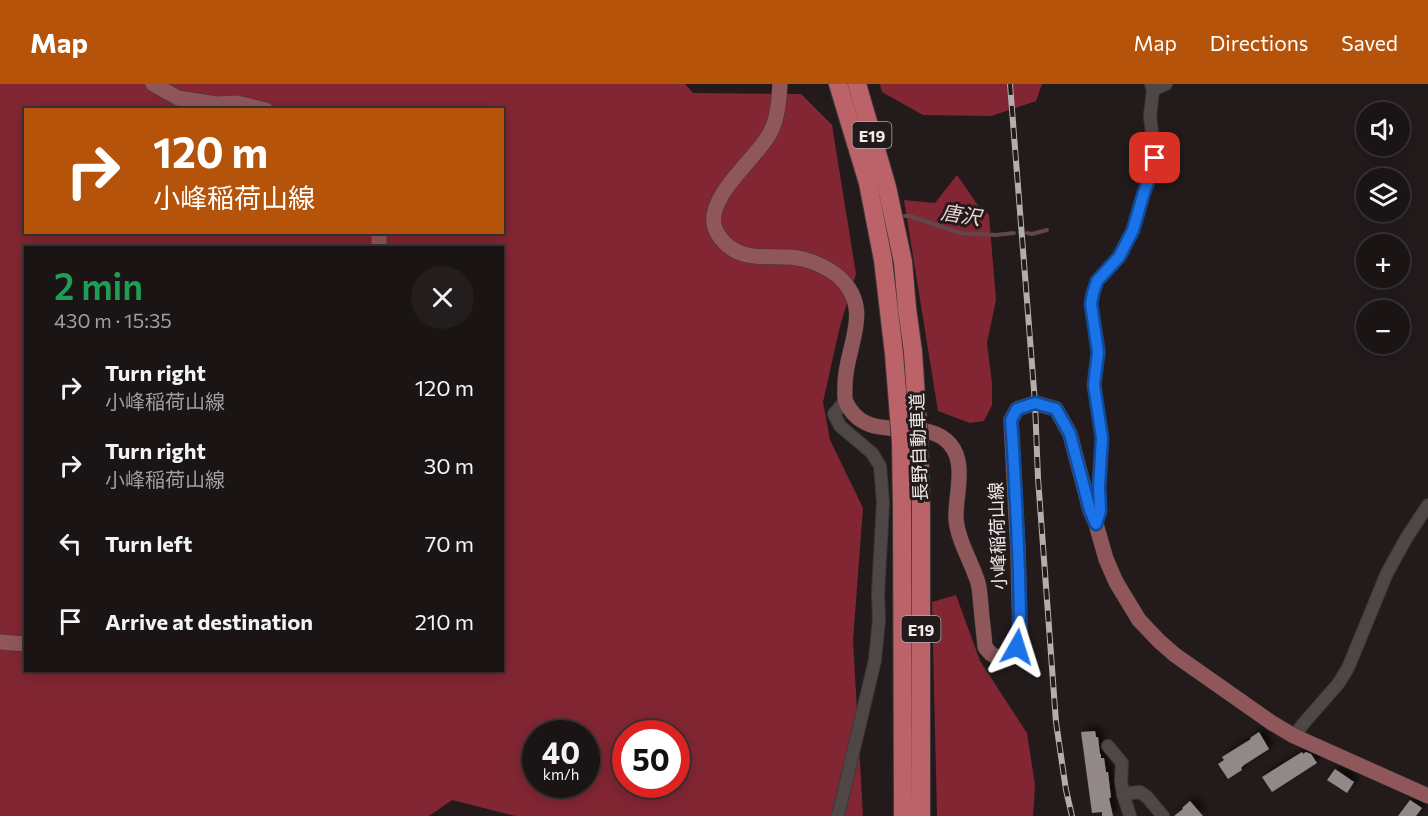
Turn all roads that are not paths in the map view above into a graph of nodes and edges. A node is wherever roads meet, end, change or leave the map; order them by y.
1 (153, 84) edge
2 (780, 84) edge
3 (838, 84) edge
4 (857, 84) edge
5 (1167, 84) edge
6 (1152, 87) edge
7 (256, 108) edge
8 (845, 401) junction
9 (1428, 505) edge
10 (1096, 524) junction
11 (0, 642) edge
12 (24, 644) edge
13 (1294, 736) junction
14 (1108, 746) dead end
15 (1124, 794) junction
16 (1428, 796) edge
17 (838, 816) edge
18 (903, 816) edge
19 (921, 816) edge
20 (1130, 816) edge
21 (1163, 816) edge

1 - 7 main road
2 - 8 main road
3 - 18 highway, 長野自動車道 / E19, bridge
4 - 19 highway, 長野自動車道 / E19, bridge
5 - 6 street
6 - 10 street
8 - 10 main road, 小峰稲荷山線
8 - 17 street
9 - 13 street
10 - 13 main road, 小峰稲荷山線
11 - 12 main road
13 - 16 main road, 小峰稲荷山線
14 - 15 street
15 - 20 street
15 - 21 street

